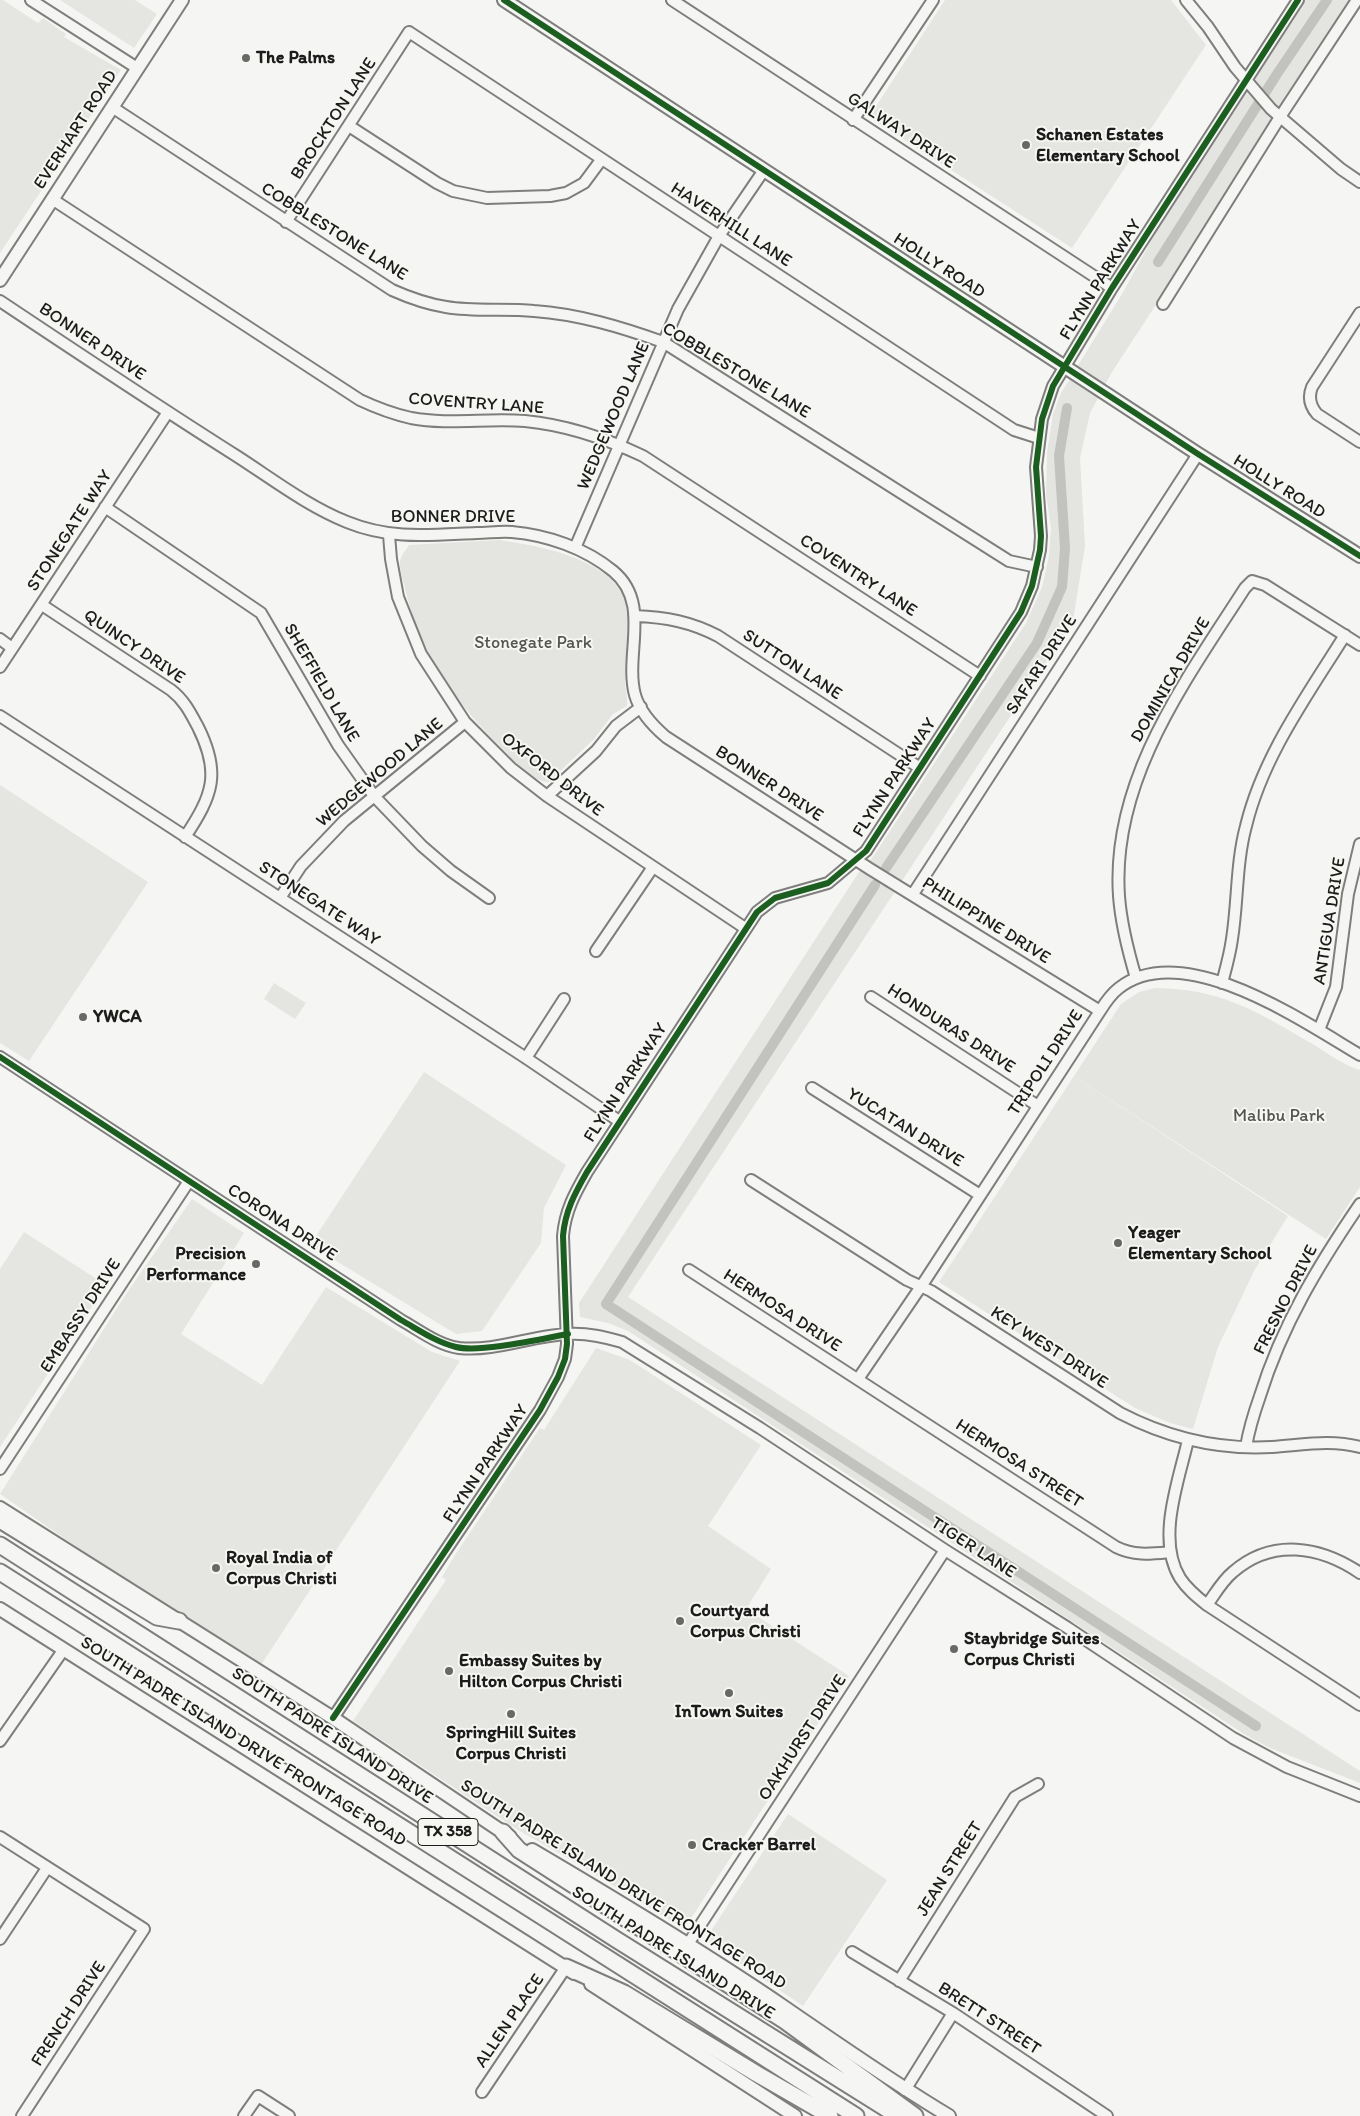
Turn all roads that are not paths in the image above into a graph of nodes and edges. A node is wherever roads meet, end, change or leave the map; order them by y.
1 (31, 0) edge
2 (182, 0) edge
3 (504, 0) edge
4 (672, 0) edge
5 (933, 0) edge
6 (1186, 0) edge
7 (1298, 0) edge
8 (1357, 0) edge
9 (409, 32) joint
10 (137, 68) junction
11 (1247, 80) junction
12 (112, 107) junction
13 (1280, 117) junction
14 (853, 120) junction
15 (349, 126) junction
16 (601, 160) junction
17 (764, 170) junction
18 (1360, 182) edge
19 (52, 199) junction
20 (286, 222) junction
21 (719, 236) junction
22 (0, 280) edge
23 (1112, 288) junction
24 (0, 301) edge
25 (1162, 304) dead end
26 (1360, 314) edge
27 (663, 342) junction
28 (1065, 366) junction
29 (168, 412) junction
30 (1039, 438) junction
31 (1360, 442) edge
32 (619, 445) junction
33 (1198, 454) junction
34 (106, 507) junction
35 (389, 534) junction
36 (575, 548) junction
37 (1360, 556) edge
38 (1037, 568) junction
39 (42, 605) junction
40 (635, 616) junction
41 (1344, 635) junction
42 (0, 639) edge
43 (1360, 645) edge
44 (12, 648) junction
45 (0, 667) edge
46 (980, 676) junction
47 (641, 707) junction
48 (0, 716) edge
49 (465, 722) junction
50 (920, 768) junction
51 (374, 796) junction
52 (547, 796) junction
53 (185, 837) junction
54 (1360, 844) edge
55 (856, 860) junction
56 (653, 867) junction
57 (913, 894) junction
58 (280, 898) junction
59 (489, 898) dead end
60 (745, 928) junction
61 (596, 952) dead end
62 (1136, 978) junction
63 (1222, 983) junction
64 (871, 997) dead end
65 (564, 999) dead end
66 (1100, 1011) junction
67 (1319, 1030) junction
68 (1360, 1055) edge
69 (0, 1057) edge
70 (526, 1058) junction
71 (812, 1088) dead end
72 (1038, 1106) junction
73 (620, 1121) junction
74 (751, 1180) dead end
75 (189, 1181) junction
76 (980, 1195) junction
77 (1360, 1204) edge
78 (689, 1270) dead end
79 (920, 1286) junction
80 (568, 1334) junction
81 (858, 1379) junction
82 (1188, 1440) junction
83 (1360, 1445) edge
84 (1246, 1447) junction
85 (0, 1469) edge
86 (0, 1508) edge
87 (0, 1520) edge
88 (0, 1545) edge
89 (945, 1550) junction
90 (1170, 1552) junction
91 (0, 1572) edge
92 (1360, 1573) edge
93 (1207, 1605) junction
94 (0, 1609) edge
95 (179, 1621) junction
96 (64, 1649) junction
97 (1360, 1705) edge
98 (332, 1718) junction
99 (0, 1741) edge
100 (1038, 1784) dead end
101 (1360, 1796) edge
102 (502, 1832) junction
103 (0, 1837) edge
104 (47, 1868) junction
105 (0, 1939) edge
106 (688, 1944) junction
107 (852, 1952) dead end
108 (566, 1968) junction
109 (899, 1981) junction
110 (953, 2013) junction
111 (905, 2090) junction
112 (482, 2092) dead end
113 (22, 2116) edge
114 (244, 2116) edge
115 (289, 2116) edge
116 (795, 2116) edge
117 (830, 2116) edge
118 (856, 2116) edge
119 (898, 2116) edge
120 (915, 2116) edge
121 (949, 2116) edge
122 (1107, 2116) edge

1 - 10 street
2 - 10 main road, EVERHART ROAD
3 - 17 main road, HOLLY ROAD
4 - 14 street, GALWAY DRIVE
5 - 14 street
6 - 11 street
7 - 11 street, FLYNN PARKWAY
8 - 13 street
9 - 15 street, BROCKTON LANE
9 - 16 street, HAVERHILL LANE
10 - 12 main road, EVERHART ROAD
11 - 13 street
11 - 23 street, FLYNN PARKWAY
12 - 19 main road, EVERHART ROAD
12 - 20 street, COBBLESTONE LANE
13 - 18 street
13 - 25 street
14 - 23 street, GALWAY DRIVE
15 - 16 street
15 - 20 street, BROCKTON LANE
16 - 21 street, HAVERHILL LANE
17 - 21 street, WEDGEWOOD LANE
17 - 28 main road, HOLLY ROAD
19 - 22 main road, EVERHART ROAD
19 - 32 street, COVENTRY LANE
20 - 27 street, COBBLESTONE LANE
21 - 27 street, WEDGEWOOD LANE
21 - 30 street, HAVERHILL LANE
23 - 28 street, FLYNN PARKWAY
24 - 29 street, BONNER DRIVE
26 - 31 street
27 - 32 street, WEDGEWOOD LANE
27 - 38 street, COBBLESTONE LANE
28 - 30 street, FLYNN PARKWAY
28 - 33 main road, HOLLY ROAD
29 - 34 street, STONEGATE WAY
29 - 35 street, BONNER DRIVE
30 - 38 street, FLYNN PARKWAY
32 - 36 street, WEDGEWOOD LANE
32 - 46 street, COVENTRY LANE
33 - 37 main road, HOLLY ROAD
33 - 57 street, SAFARI DRIVE
34 - 39 street, STONEGATE WAY
34 - 51 street, SHEFFIELD LANE
35 - 36 street, BONNER DRIVE
35 - 49 street, OXFORD DRIVE
36 - 40 street, BONNER DRIVE
38 - 46 street, FLYNN PARKWAY
39 - 44 street, STONEGATE WAY
39 - 53 street, QUINCY DRIVE
40 - 47 street, BONNER DRIVE
40 - 50 street, SUTTON LANE
41 - 43 street
41 - 62 street, DOMINICA DRIVE
41 - 63 street
42 - 44 street
44 - 45 street, STONEGATE WAY
46 - 50 street, FLYNN PARKWAY
47 - 52 street
47 - 55 street, BONNER DRIVE
48 - 53 street, STONEGATE WAY
49 - 51 street, WEDGEWOOD LANE
49 - 52 street, OXFORD DRIVE
50 - 55 street, FLYNN PARKWAY
51 - 58 street, WEDGEWOOD LANE
51 - 59 street, SHEFFIELD LANE
52 - 56 street, OXFORD DRIVE
53 - 58 street, STONEGATE WAY
54 - 67 street, ANTIGUA DRIVE
55 - 57 street, PHILIPPINE DRIVE
55 - 60 street, FLYNN PARKWAY
56 - 60 street, OXFORD DRIVE
56 - 61 street
57 - 66 street, PHILIPPINE DRIVE
58 - 70 street, STONEGATE WAY
60 - 73 street, FLYNN PARKWAY
62 - 63 street, TRIPOLI DRIVE
62 - 66 street, TRIPOLI DRIVE
63 - 67 street, TRIPOLI DRIVE
64 - 72 street, HONDURAS DRIVE
65 - 70 street
66 - 72 street, TRIPOLI DRIVE
67 - 68 street, TRIPOLI DRIVE
69 - 75 street, CORONA DRIVE
70 - 73 street, STONEGATE WAY
71 - 76 street, YUCATAN DRIVE
72 - 76 street, TRIPOLI DRIVE
73 - 80 street, FLYNN PARKWAY
74 - 79 street, KEY WEST DRIVE
75 - 80 street, CORONA DRIVE
75 - 85 street, EMBASSY DRIVE
76 - 79 street, TRIPOLI DRIVE
77 - 84 street, FRESNO DRIVE
78 - 81 street, HERMOSA DRIVE
79 - 81 street, TRIPOLI DRIVE
79 - 82 street, KEY WEST DRIVE
80 - 89 street, TIGER LANE
80 - 98 street, FLYNN PARKWAY
81 - 90 street, HERMOSA STREET
82 - 84 street, KEY WEST DRIVE
82 - 90 street
83 - 84 street, KEY WEST DRIVE
86 - 95 main road, SOUTH PADRE ISLAND DRIVE FRONTAGE ROAD
87 - 95 highway
88 - 119 highway, SOUTH PADRE ISLAND DRIVE / TX 358
89 - 101 street, TIGER LANE
89 - 106 street, OAKHURST DRIVE
90 - 93 street
91 - 118 highway, TX 358
92 - 93 street
93 - 97 street
94 - 96 main road, SOUTH PADRE ISLAND DRIVE FRONTAGE ROAD
95 - 98 main road, SOUTH PADRE ISLAND DRIVE FRONTAGE ROAD
96 - 99 street
96 - 108 main road, SOUTH PADRE ISLAND DRIVE FRONTAGE ROAD
98 - 102 main road, SOUTH PADRE ISLAND DRIVE FRONTAGE ROAD
100 - 109 street, JEAN STREET
102 - 106 main road, SOUTH PADRE ISLAND DRIVE FRONTAGE ROAD
102 - 120 highway
103 - 104 street
104 - 105 street
104 - 113 street, FRENCH DRIVE
106 - 111 main road, SOUTH PADRE ISLAND DRIVE FRONTAGE ROAD
107 - 109 street, BRETT STREET
108 - 112 street, ALLEN PLACE
108 - 116 main road, SOUTH PADRE ISLAND DRIVE FRONTAGE ROAD
108 - 117 highway
109 - 110 street, BRETT STREET
110 - 111 street
110 - 122 street, BRETT STREET
111 - 121 main road, SOUTH PADRE ISLAND DRIVE FRONTAGE ROAD
114 - 115 street

